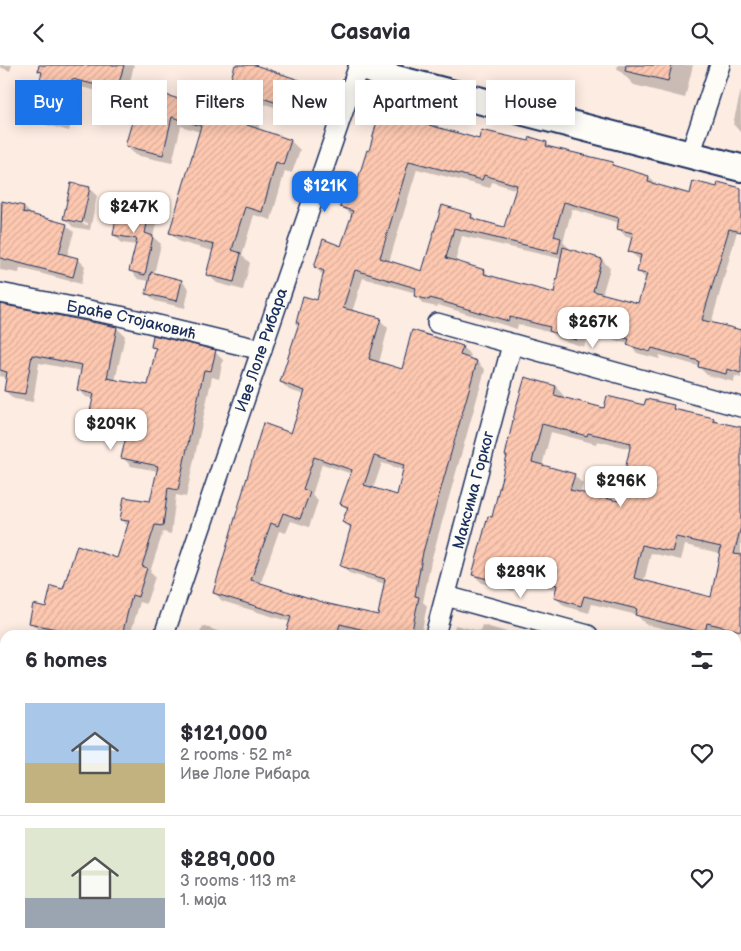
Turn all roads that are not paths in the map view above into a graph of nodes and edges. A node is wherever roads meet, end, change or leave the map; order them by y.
1 (360, 65) edge
2 (720, 65) edge
3 (690, 155) junction
4 (741, 169) edge
5 (0, 293) edge
6 (437, 323) dead end
7 (512, 345) junction
8 (262, 350) junction
9 (741, 407) edge
10 (446, 597) junction
11 (166, 630) edge
12 (436, 630) edge
13 (569, 630) edge

1 - 3 main road
1 - 8 street, Иве Лоле Рибара
2 - 3 street
3 - 4 main road
5 - 8 street, Браће Стојаковић
6 - 7 street
7 - 9 street
7 - 10 street, Максима Горког
8 - 11 street, Иве Лоле Рибара
10 - 12 street, Максима Горког
10 - 13 street

